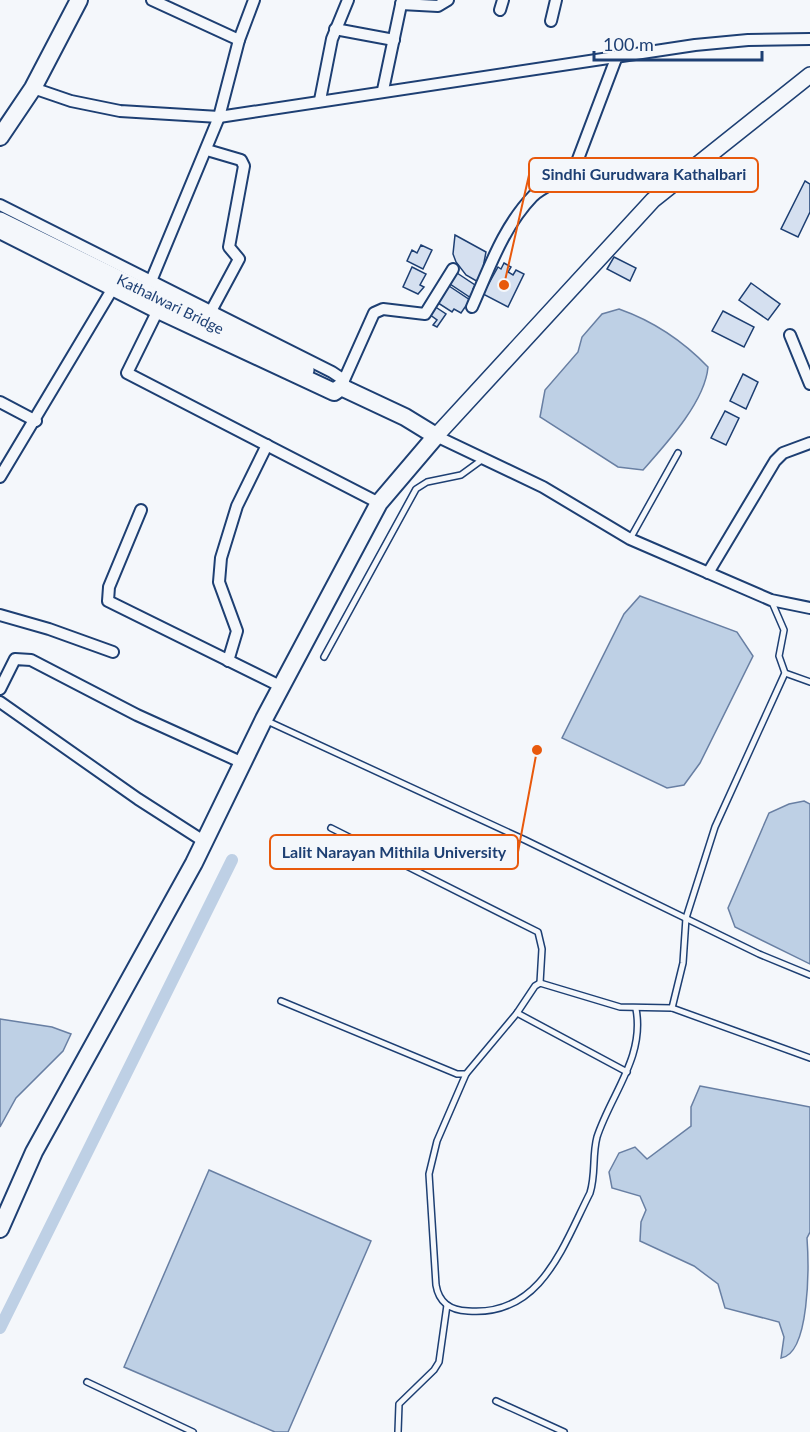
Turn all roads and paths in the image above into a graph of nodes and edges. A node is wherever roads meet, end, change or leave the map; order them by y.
1 (79, 0) edge
2 (152, 0) edge
3 (254, 0) edge
4 (348, 0) edge
5 (448, 0) edge
6 (556, 0) edge
7 (402, 2) edge
8 (550, 21) dead end
9 (335, 29) junction
10 (810, 39) edge
11 (238, 40) junction
12 (394, 40) junction
13 (616, 57) junction
14 (810, 75) edge
15 (33, 88) junction
16 (383, 90) junction
17 (320, 100) junction
18 (219, 117) junction
19 (0, 137) edge
20 (207, 150) junction
21 (0, 205) edge
22 (0, 220) edge
23 (0, 230) edge
24 (453, 269) dead end
25 (151, 281) junction
26 (113, 288) junction
27 (472, 307) dead end
28 (158, 310) junction
29 (210, 313) junction
30 (790, 335) dead end
31 (342, 384) junction
32 (810, 384) edge
33 (0, 402) edge
34 (36, 421) junction
35 (436, 436) junction
36 (810, 443) edge
37 (267, 445) junction
38 (678, 453) dead end
39 (484, 458) junction
40 (0, 477) edge
41 (379, 503) junction
42 (141, 510) dead end
43 (630, 538) junction
44 (708, 573) junction
45 (771, 600) junction
46 (810, 608) edge
47 (0, 615) edge
48 (113, 652) dead end
49 (324, 657) dead end
50 (228, 661) junction
51 (785, 673) junction
52 (810, 682) edge
53 (282, 687) junction
54 (0, 689) edge
55 (0, 702) edge
56 (264, 719) junction
57 (243, 762) junction
58 (331, 828) dead end
59 (205, 842) junction
60 (686, 918) junction
61 (810, 975) edge
62 (540, 983) junction
63 (281, 1000) dead end
64 (672, 1008) junction
65 (636, 1009) junction
66 (517, 1013) junction
67 (810, 1058) edge
68 (627, 1072) junction
69 (466, 1074) junction
70 (0, 1229) edge
71 (447, 1305) junction
72 (87, 1382) dead end
73 (496, 1401) dead end
74 (193, 1432) edge
75 (398, 1432) edge
76 (564, 1432) edge

1 - 15 main road
2 - 11 street
3 - 11 street
4 - 9 street
5 - 7 street
6 - 8 street
7 - 12 street
9 - 12 street
9 - 17 street
10 - 13 street
11 - 18 street
12 - 16 street
13 - 16 street
13 - 27 street
14 - 35 main road
15 - 18 street
15 - 19 main road
16 - 17 street
17 - 18 street
18 - 20 street
20 - 25 street
20 - 29 street
21 - 25 street
22 - 31 main road, Kathalwari Bridge
23 - 26 main road
24 - 31 street
25 - 29 street
26 - 28 main road
26 - 34 street
28 - 31 main road
28 - 37 street
29 - 31 street
30 - 32 street
31 - 35 main road
33 - 34 street
34 - 40 street
35 - 39 street
35 - 41 main road
36 - 44 street
37 - 41 street
37 - 50 street
38 - 43 lane
39 - 43 street
39 - 49 lane
41 - 53 main road
42 - 50 street
43 - 44 street
44 - 45 street
45 - 46 street
45 - 51 lane
47 - 48 street
50 - 53 street
51 - 52 lane
51 - 60 lane
53 - 56 main road
54 - 57 street
55 - 59 street
56 - 57 main road
56 - 60 lane
57 - 59 main road
58 - 62 lane
59 - 70 main road
60 - 61 lane
60 - 64 lane
62 - 65 lane
62 - 66 lane
63 - 69 lane
64 - 65 lane
64 - 67 lane
65 - 68 lane
66 - 68 lane
66 - 69 lane
68 - 71 lane
69 - 71 lane
71 - 75 lane
72 - 74 lane
73 - 76 lane

